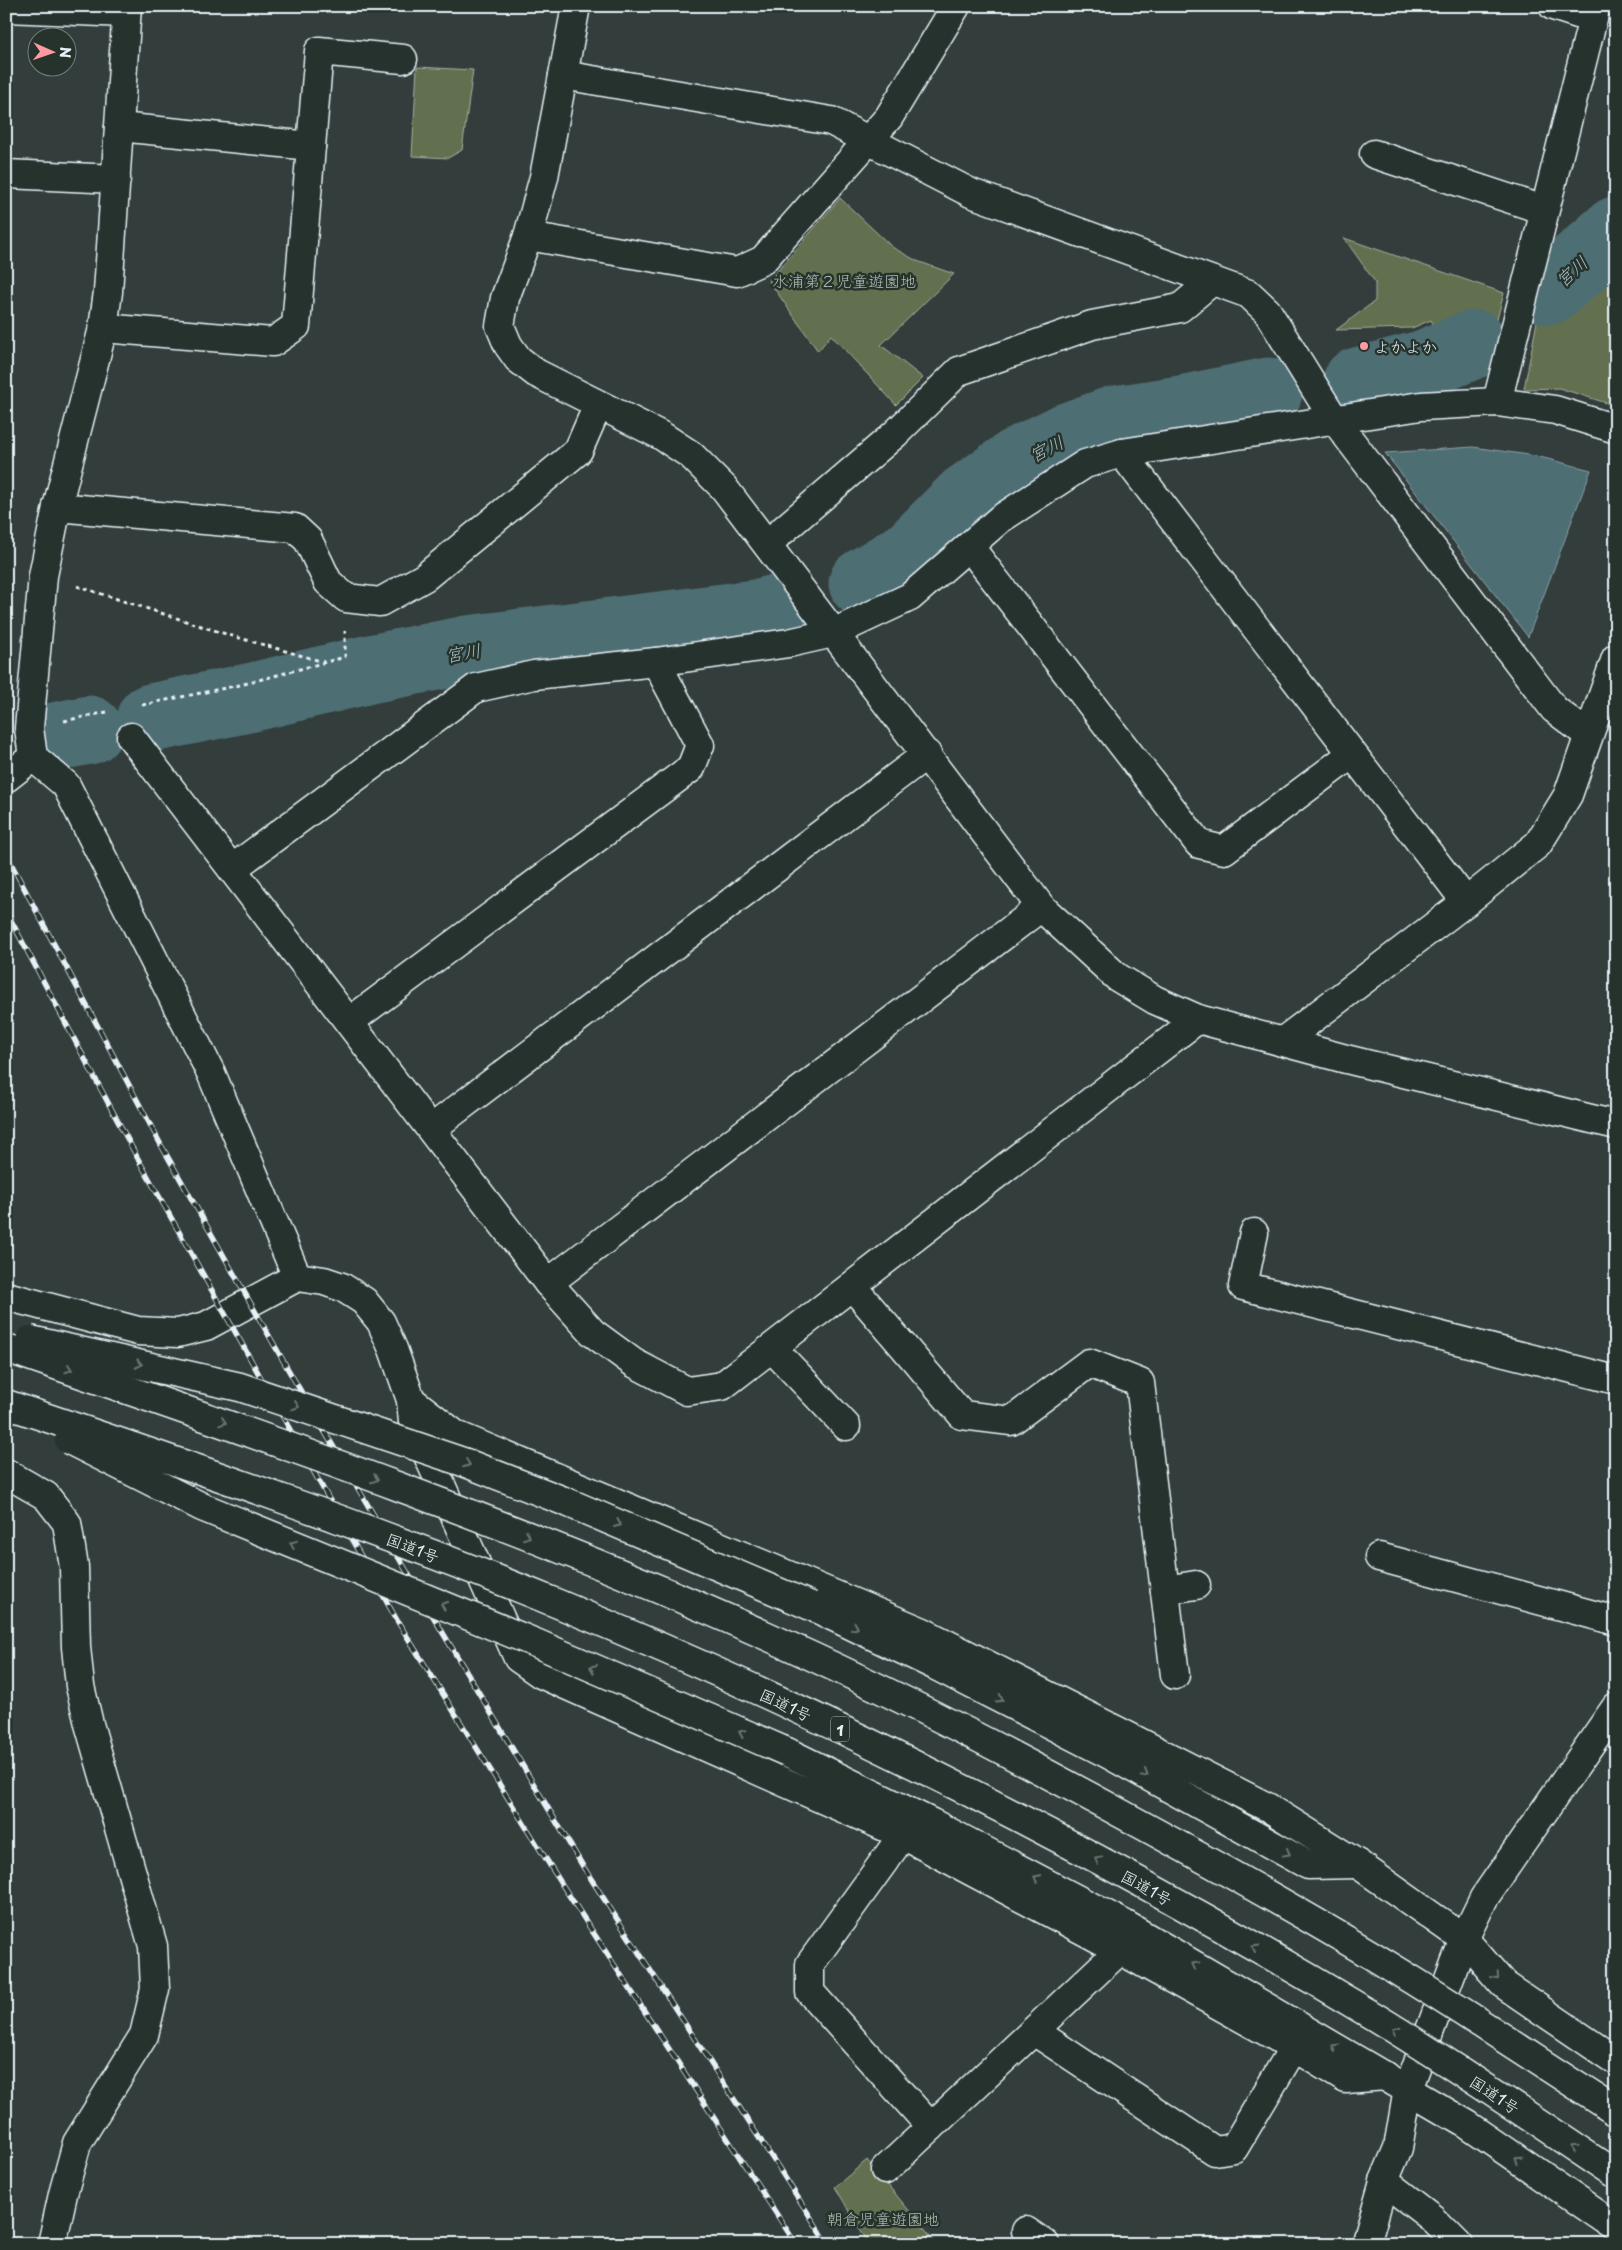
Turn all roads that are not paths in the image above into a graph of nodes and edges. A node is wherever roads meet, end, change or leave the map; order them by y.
1 (576, 6) edge
2 (956, 6) edge
3 (1552, 6) edge
4 (6, 8) edge
5 (126, 9) edge
6 (1595, 13) edge
7 (402, 59) dead end
8 (563, 75) junction
9 (119, 127) junction
10 (869, 141) junction
11 (311, 146) junction
12 (1374, 154) dead end
13 (6, 174) edge
14 (116, 178) junction
15 (1544, 210) junction
16 (528, 236) junction
17 (1212, 281) junction
18 (103, 328) junction
19 (1497, 402) junction
20 (598, 405) junction
21 (1334, 419) junction
22 (1616, 429) edge
23 (1122, 453) junction
24 (57, 507) junction
25 (767, 544) junction
26 (969, 546) junction
27 (833, 633) junction
28 (1616, 658) edge
29 (656, 662) junction
30 (1588, 734) junction
31 (131, 737) dead end
32 (927, 754) junction
33 (1352, 754) junction
34 (33, 757) junction
35 (6, 778) edge
36 (232, 869) junction
37 (1466, 902) junction
38 (1041, 907) junction
39 (1198, 1019) junction
40 (348, 1022) junction
41 (1282, 1042) junction
42 (1616, 1125) edge
43 (431, 1130) junction
44 (1254, 1233) dead end
45 (297, 1278) junction
46 (548, 1283) junction
47 (852, 1286) junction
48 (6, 1296) edge
49 (6, 1335) edge
50 (6, 1348) edge
51 (772, 1348) junction
52 (1616, 1380) edge
53 (410, 1400) junction
54 (6, 1404) edge
55 (6, 1408) edge
56 (846, 1426) dead end
57 (6, 1473) edge
58 (1379, 1557) dead end
59 (1196, 1585) dead end
60 (1165, 1590) junction
61 (1616, 1621) edge
62 (1174, 1675) dead end
63 (1616, 1707) edge
64 (903, 1835) junction
65 (1358, 1864) junction
66 (1464, 1939) junction
67 (1120, 1950) junction
68 (1034, 2031) junction
69 (1294, 2047) junction
70 (1616, 2061) edge
71 (1397, 2083) junction
72 (1616, 2111) edge
73 (931, 2127) junction
74 (885, 2170) dead end
75 (1616, 2175) edge
76 (1384, 2181) junction
77 (1616, 2227) edge
78 (1428, 2231) edge
79 (52, 2244) edge
80 (1366, 2244) edge
81 (1458, 2244) edge

1 - 8 main road
2 - 10 main road
3 - 6 main road
4 - 5 main road
5 - 9 main road
6 - 15 main road
7 - 11 main road
8 - 10 main road
8 - 16 main road
9 - 11 main road
9 - 14 main road
10 - 16 main road
10 - 17 main road
11 - 18 main road
12 - 15 main road
13 - 14 main road
14 - 18 main road
15 - 19 main road
16 - 20 main road
17 - 21 main road
17 - 25 main road
18 - 24 main road
19 - 21 main road
19 - 22 main road
20 - 24 main road
20 - 25 main road
21 - 23 main road
21 - 30 main road
23 - 26 main road
23 - 33 main road
24 - 34 main road
25 - 27 main road
26 - 27 main road
26 - 33 main road
27 - 29 main road
27 - 32 main road
28 - 30 main road
29 - 36 main road
29 - 40 main road
30 - 37 main road
31 - 36 main road
32 - 38 main road
32 - 43 main road
33 - 37 main road
34 - 35 main road
34 - 45 main road
36 - 40 main road
37 - 41 main road
38 - 39 main road
38 - 46 main road
39 - 41 main road
39 - 47 main road
40 - 43 main road
41 - 42 main road
43 - 46 main road
44 - 52 main road
45 - 48 main road
45 - 53 main road
46 - 51 main road
47 - 51 main road
47 - 60 main road
49 -> 65 main road, bridge
50 -> 72 main road, bridge
51 - 56 main road
53 - 64 main road
53 - 65 main road
75 -> 54 main road, 国道1号 / 1, bridge
71 -> 55 main road, bridge
57 - 79 main road
58 - 61 main road
59 - 60 main road
60 - 62 main road
63 - 66 main road
64 - 67 main road
64 - 73 main road
65 - 66 main road
66 -> 70 main road
66 - 71 main road
67 - 68 main road
67 - 69 main road
68 - 69 main road
68 - 73 main road
69 - 71 main road
71 - 76 main road
77 -> 71 main road
73 - 74 main road
76 - 78 main road
76 - 80 main road
78 - 81 main road

